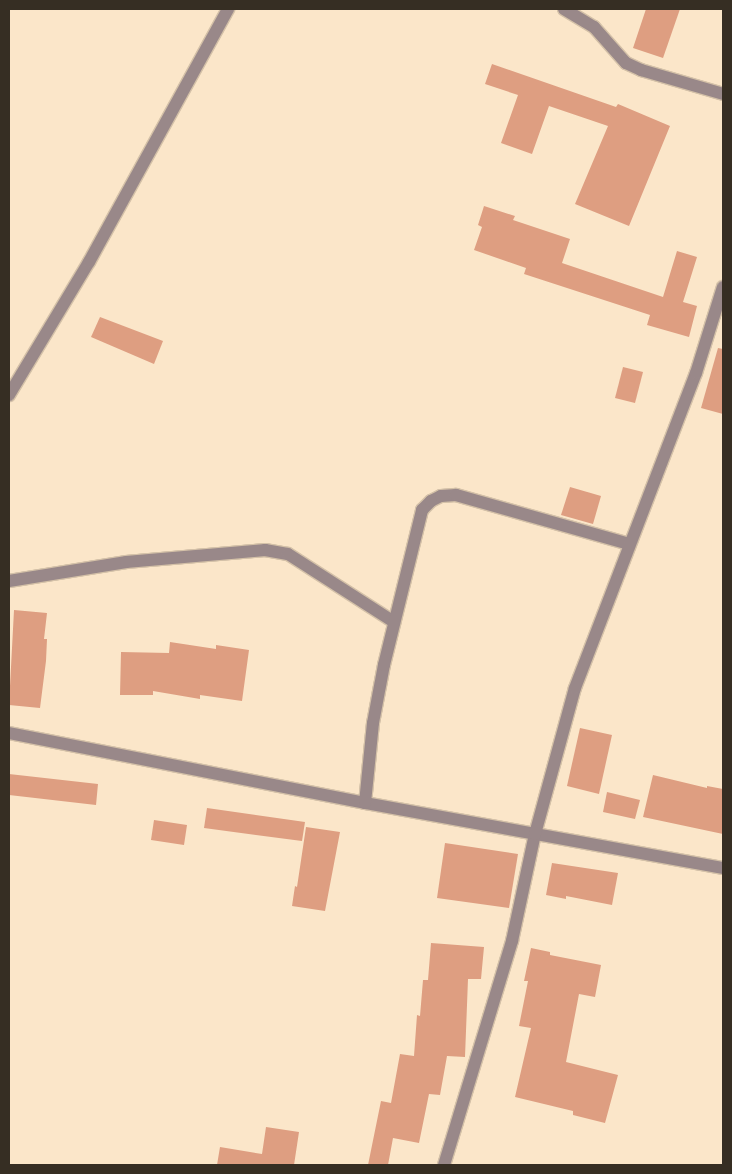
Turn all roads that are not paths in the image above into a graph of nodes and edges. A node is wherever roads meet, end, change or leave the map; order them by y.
1 (228, 9) edge
2 (564, 9) edge
3 (723, 94) edge
4 (722, 294) edge
5 (9, 395) edge
6 (629, 544) junction
7 (9, 580) edge
8 (394, 622) junction
9 (9, 733) edge
10 (365, 803) junction
11 (535, 834) junction
12 (723, 868) edge
13 (444, 1165) edge

1 - 5 street
2 - 3 street
4 - 6 street
6 - 8 street
6 - 11 street
7 - 8 street
8 - 10 street
9 - 10 street
10 - 11 street
11 - 12 street
11 - 13 street

